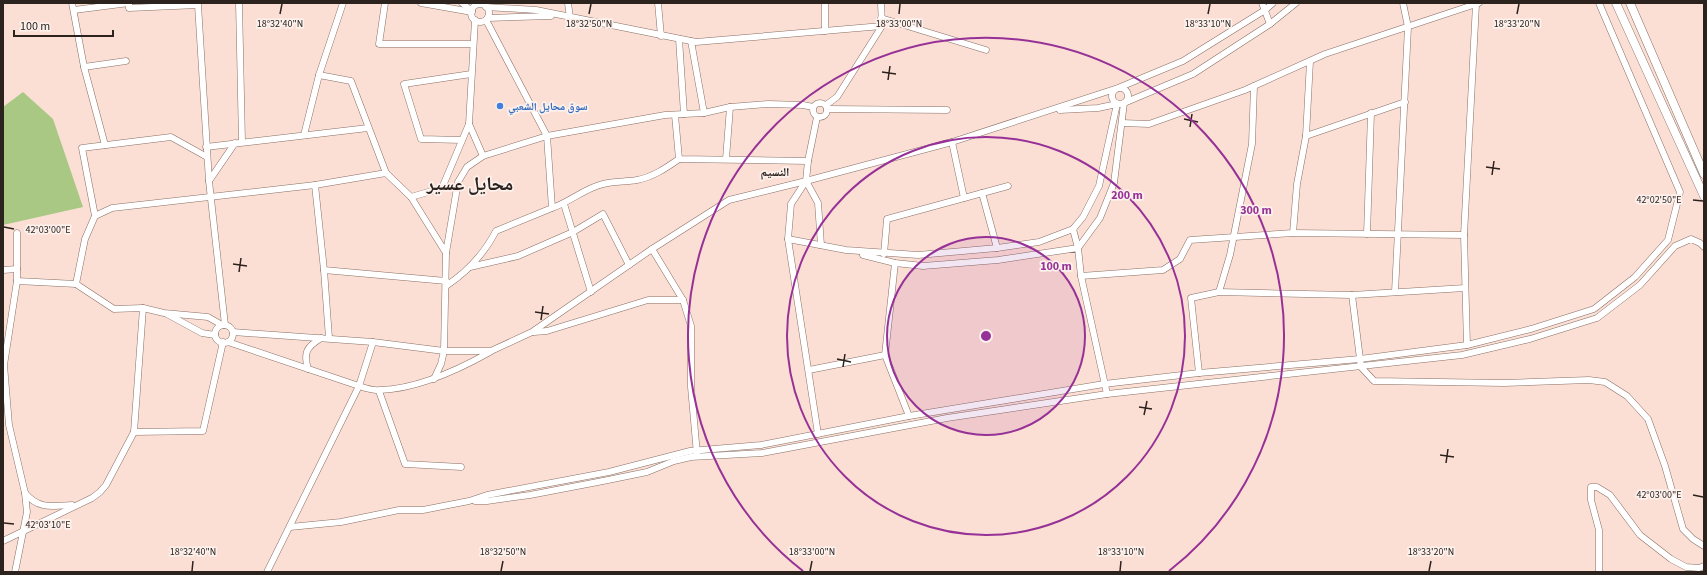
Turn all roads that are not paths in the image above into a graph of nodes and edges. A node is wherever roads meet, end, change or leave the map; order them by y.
1 (72, 3) edge
2 (129, 3) edge
3 (239, 3) edge
4 (343, 3) edge
5 (385, 3) edge
6 (421, 3) edge
7 (462, 3) edge
8 (568, 3) edge
9 (658, 3) edge
10 (824, 3) edge
11 (881, 3) edge
12 (1262, 3) edge
13 (1272, 3) edge
14 (1296, 3) edge
15 (1403, 3) edge
16 (1599, 3) edge
17 (1616, 3) edge
18 (1630, 3) edge
19 (1478, 4) edge
20 (1468, 5) edge
21 (516, 6) edge
22 (486, 7) junction
23 (473, 8) edge
24 (74, 10) junction
25 (1265, 10) junction
26 (557, 15) junction
27 (516, 17) junction
28 (570, 18) junction
29 (882, 18) junction
30 (487, 19) junction
31 (475, 20) junction
32 (1270, 24) junction
33 (882, 26) junction
34 (1408, 27) junction
35 (825, 31) junction
36 (661, 36) junction
37 (679, 39) junction
38 (691, 42) junction
39 (473, 44) junction
40 (986, 50) dead end
41 (126, 61) dead end
42 (1310, 61) junction
43 (84, 67) junction
44 (472, 74) junction
45 (319, 76) junction
46 (1254, 86) junction
47 (1118, 88) junction
48 (1405, 102) junction
49 (1120, 104) junction
50 (730, 107) junction
51 (813, 107) junction
52 (827, 107) junction
53 (947, 110) dead end
54 (1051, 110) junction
55 (1370, 113) junction
56 (684, 114) junction
57 (704, 114) junction
58 (675, 115) junction
59 (818, 117) junction
60 (1122, 123) junction
61 (469, 124) junction
62 (368, 128) junction
63 (304, 136) junction
64 (547, 136) junction
65 (1306, 136) junction
66 (462, 140) junction
67 (242, 142) junction
68 (952, 142) junction
69 (235, 143) junction
70 (105, 146) junction
71 (206, 147) junction
72 (483, 156) junction
73 (207, 157) junction
74 (679, 159) junction
75 (726, 159) junction
76 (808, 161) junction
77 (386, 172) junction
78 (1704, 174) edge
79 (209, 180) junction
80 (806, 181) junction
81 (315, 185) junction
82 (1008, 186) dead end
83 (982, 193) junction
84 (1704, 196) edge
85 (210, 197) junction
86 (411, 197) junction
87 (964, 198) junction
88 (564, 204) junction
89 (552, 208) junction
90 (95, 216) junction
91 (1073, 229) junction
92 (573, 232) junction
93 (18, 233) dead end
94 (1294, 233) junction
95 (1367, 234) junction
96 (1398, 234) junction
97 (1464, 235) junction
98 (1232, 237) junction
99 (788, 239) junction
100 (821, 245) junction
101 (1704, 247) edge
102 (996, 248) junction
103 (1078, 248) junction
104 (652, 249) junction
105 (846, 250) junction
106 (446, 253) junction
107 (884, 254) junction
108 (895, 263) junction
109 (629, 265) junction
110 (470, 267) junction
111 (17, 269) junction
112 (3, 270) edge
113 (324, 270) junction
114 (1081, 276) junction
115 (17, 280) junction
116 (446, 283) junction
117 (76, 284) junction
118 (1465, 288) junction
119 (591, 292) junction
120 (1219, 292) junction
121 (1395, 292) junction
122 (1352, 295) junction
123 (683, 300) junction
124 (143, 308) junction
125 (164, 313) junction
126 (224, 325) junction
127 (233, 332) junction
128 (532, 332) junction
129 (215, 335) junction
130 (321, 338) junction
131 (329, 338) junction
132 (225, 342) junction
133 (373, 342) junction
134 (1467, 345) junction
135 (444, 351) junction
136 (491, 351) junction
137 (885, 355) junction
138 (1360, 359) junction
139 (4, 365) edge
140 (1362, 367) junction
141 (308, 369) junction
142 (809, 370) junction
143 (1199, 373) junction
144 (434, 379) junction
145 (1104, 384) junction
146 (359, 386) junction
147 (379, 391) junction
148 (1107, 394) junction
149 (909, 416) junction
150 (6, 425) edge
151 (134, 432) junction
152 (818, 434) junction
153 (696, 450) junction
154 (698, 457) junction
155 (461, 467) dead end
156 (25, 493) junction
157 (469, 501) junction
158 (76, 505) junction
159 (290, 526) junction
160 (24, 530) junction
161 (3, 541) edge
162 (1704, 546) edge
163 (1704, 566) edge
164 (15, 572) edge
165 (267, 572) edge
166 (1600, 572) edge

1 - 24 street
2 - 24 street
2 - 71 street
3 - 67 street
4 - 45 street
5 - 39 street
6 - 23 street
7 - 23 street
8 - 28 street
9 - 36 street
10 - 35 street
11 - 29 street
12 - 25 street
13 - 25 street
14 - 32 street
15 - 34 street
16 - 134 street
17 - 84 main road
18 - 78 main road
19 - 20 street
19 - 97 street
20 - 34 street
21 - 22 street
21 - 26 street
21 - 27 street
22 - 23 street
22 - 30 street
23 - 31 street
24 - 43 street
25 - 32 street
25 - 47 street
26 - 27 street
26 - 28 street
27 - 30 street
28 - 36 street
29 - 33 street
29 - 40 street
30 - 31 street
30 - 64 street
31 - 39 street
32 - 49 street
33 - 35 street
33 - 52 street
34 - 42 street
34 - 48 street
35 - 38 street
36 - 37 street
37 - 38 street
37 - 56 street
38 - 57 street
39 - 44 street
41 - 43 street
42 - 46 street
42 - 65 street
43 - 70 street
44 - 61 street
44 - 66 street
45 - 62 street
45 - 63 street
46 - 60 street
46 - 98 street
47 - 49 street
47 - 49 street
47 - 54 street
48 - 55 street
48 - 96 street
49 - 54 street
49 - 60 street
49 - 91 street
50 - 51 street
50 - 57 street
50 - 75 street
51 - 52 street
51 - 59 street
52 - 53 street
52 - 59 street
54 - 68 street
55 - 65 street
55 - 95 street
56 - 57 street
56 - 58 street
58 - 64 street
58 - 74 street
59 - 76 street
60 - 103 street
61 - 66 street
61 - 72 street
62 - 63 street
62 - 77 street
63 - 67 street
64 - 72 street
64 - 89 street
65 - 94 street
66 - 86 street
67 - 69 street
68 - 80 street
68 - 87 street
69 - 71 street
69 - 79 street
70 - 73 street
70 - 90 street
71 - 73 street
72 - 106 street
73 - 79 street
74 - 75 street
74 - 88 street
75 - 76 street
76 - 80 street
77 - 81 street
77 - 86 street
79 - 85 street
80 - 99 street
80 - 100 street
80 - 104 street
81 - 85 street
81 - 113 street
82 - 83 street
83 - 87 street
83 - 102 street
85 - 90 street
85 - 126 street
86 - 106 street
87 - 107 street
88 - 89 street
88 - 92 street
89 - 110 street
90 - 117 street
91 - 102 street
91 - 103 street
92 - 109 street
92 - 110 street
92 - 119 street
93 - 111 street
94 - 95 street
94 - 98 street
95 - 96 street
96 - 97 street
96 - 121 street
97 - 118 street
98 - 114 street
98 - 120 street
99 - 100 street
99 - 142 street
100 - 105 street
101 - 140 street
102 - 107 street
103 - 108 street
103 - 114 street
104 - 109 street
104 - 123 street
105 - 107 street
105 - 108 street
106 - 116 street
108 - 137 street
109 - 119 street
110 - 116 street
111 - 112 street
111 - 115 street
113 - 116 street
113 - 131 street
114 - 145 street
115 - 117 street
115 - 139 street
116 - 135 street
117 - 124 street
118 - 121 street
118 - 134 street
119 - 128 street
120 - 122 street
120 - 143 street
121 - 122 street
122 - 138 street
123 - 128 street
123 - 153 street
124 - 125 street
124 - 151 street
125 - 126 street
125 - 129 street
126 - 127 street
126 - 129 street
127 - 130 street
127 - 132 street
128 - 136 street
129 - 132 street
130 - 131 street
130 - 141 street
131 - 133 street
132 - 141 street
132 - 151 street
133 - 135 street
133 - 146 street
134 - 138 street
135 - 136 street
135 - 144 street
136 - 144 street
137 - 142 street
137 - 149 street
138 - 140 street
138 - 143 street
139 - 150 street
140 - 148 street
140 - 162 street
141 - 146 street
142 - 152 street
143 - 145 street
144 - 147 street
145 - 148 street
145 - 149 street
146 - 147 street
146 - 159 street
147 - 155 street
148 - 154 street
149 - 152 street
150 - 156 street
151 - 158 street
152 - 153 street
153 - 154 street
153 - 157 street
154 - 157 street
156 - 158 street
156 - 160 street
157 - 159 street
158 - 160 street
159 - 165 street
160 - 161 street
160 - 164 street
163 - 166 street

